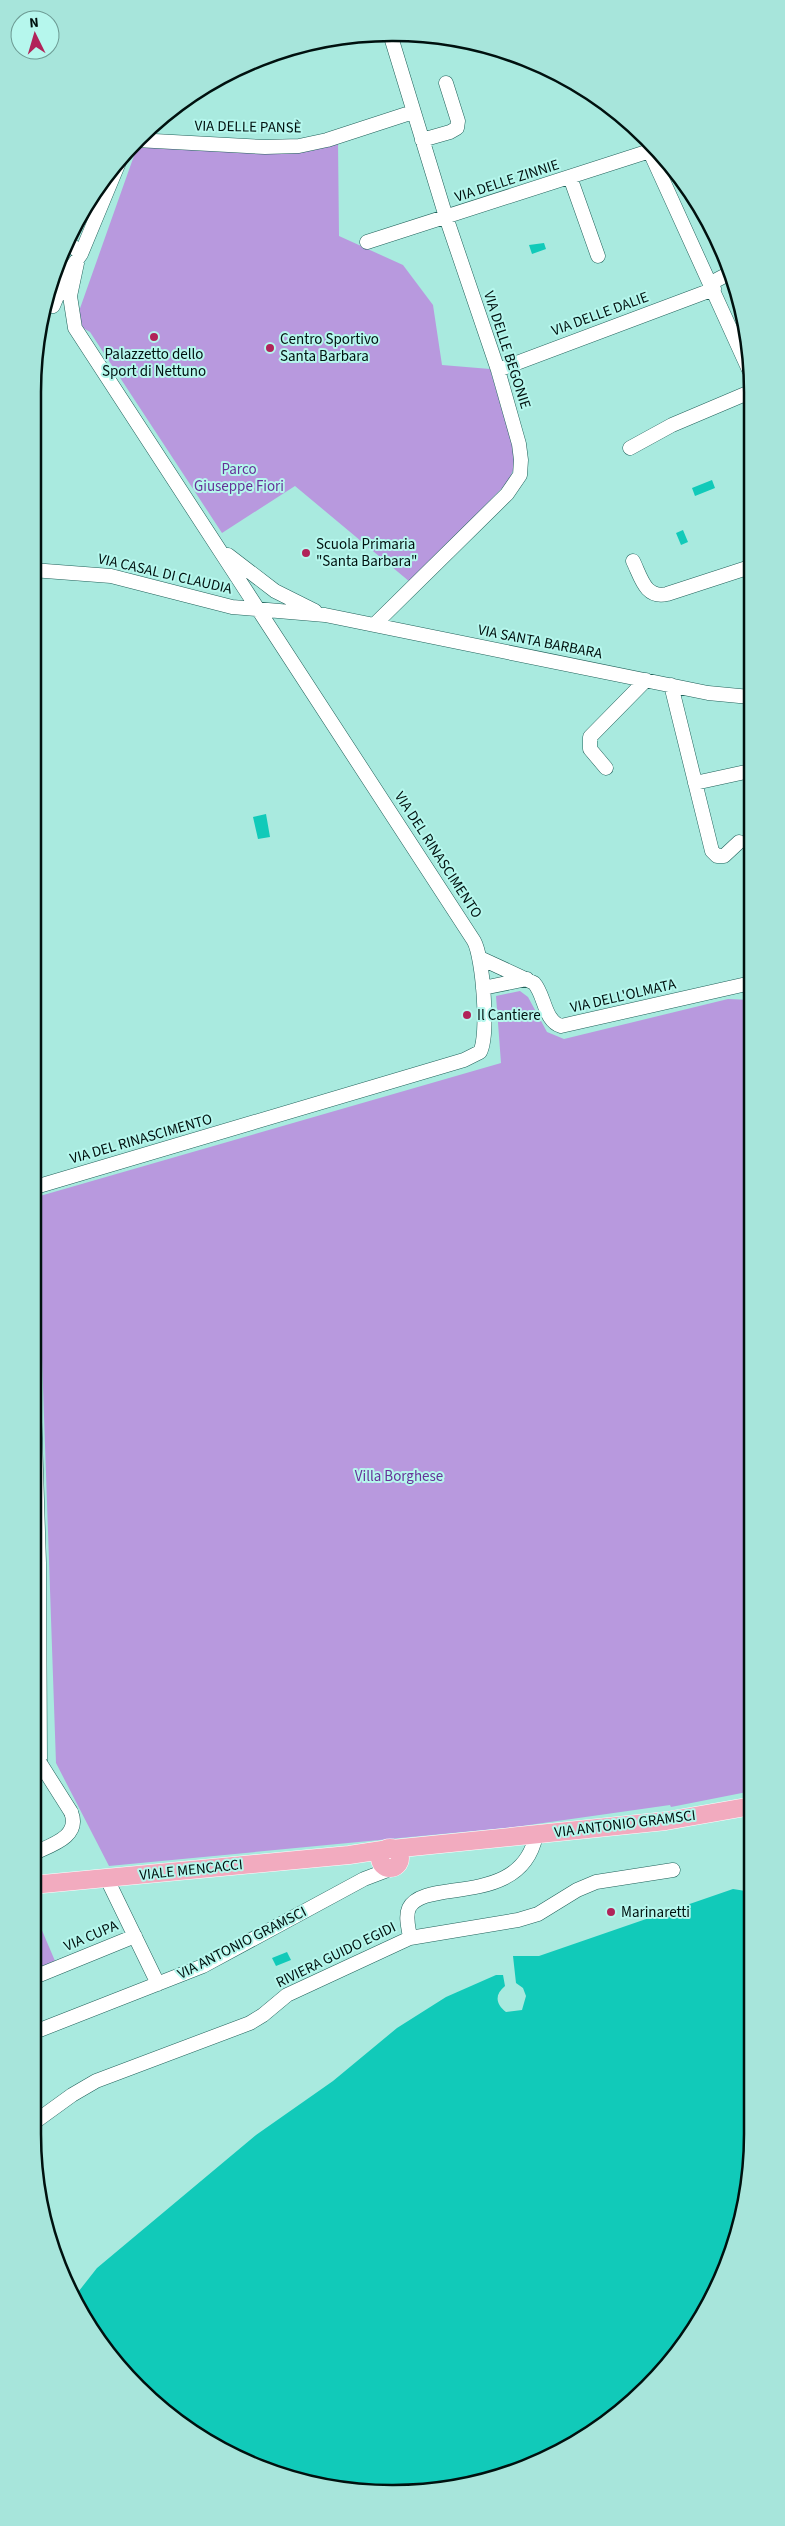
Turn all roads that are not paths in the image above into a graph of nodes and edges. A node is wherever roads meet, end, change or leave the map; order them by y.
1 (391, 41) edge
2 (446, 83) dead end
3 (413, 112) junction
4 (422, 140) junction
5 (148, 141) edge
6 (647, 151) edge
7 (658, 162) edge
8 (570, 177) junction
9 (110, 184) edge
10 (446, 217) junction
11 (367, 242) dead end
12 (72, 248) edge
13 (598, 256) dead end
14 (79, 259) junction
15 (724, 277) edge
16 (65, 278) junction
17 (60, 280) edge
18 (713, 286) junction
19 (56, 292) edge
20 (70, 296) junction
21 (53, 301) edge
22 (52, 305) edge
23 (75, 328) junction
24 (741, 350) edge
25 (498, 370) junction
26 (744, 395) edge
27 (630, 448) dead end
28 (214, 543) junction
29 (634, 561) dead end
30 (744, 569) edge
31 (41, 571) edge
32 (260, 611) junction
33 (325, 615) junction
34 (374, 625) junction
35 (646, 680) junction
36 (671, 686) junction
37 (744, 696) edge
38 (606, 768) dead end
39 (744, 772) edge
40 (695, 783) junction
41 (739, 842) dead end
42 (480, 958) junction
43 (528, 979) junction
44 (744, 984) edge
45 (483, 988) junction
46 (41, 1185) edge
47 (41, 1770) edge
48 (744, 1807) edge
49 (536, 1835) junction
50 (41, 1850) edge
51 (389, 1859) junction
52 (673, 1870) dead end
53 (107, 1879) junction
54 (41, 1885) edge
55 (135, 1936) junction
56 (410, 1938) junction
57 (41, 1974) edge
58 (158, 1984) junction
59 (41, 2030) edge
60 (41, 2117) edge

1 - 3 street, VIA DELLE BEGONIE
2 - 4 street
3 - 4 street, VIA DELLE BEGONIE
3 - 5 street, VIA DELLE PANSÈ
4 - 10 street, VIA DELLE BEGONIE
6 - 8 street, VIA DELLE ZINNIE
7 - 18 street
8 - 10 street, VIA DELLE ZINNIE
8 - 13 street
9 - 14 street, VIA DEL RINASCIMENTO
10 - 11 street, VIA DELLE ZINNIE
10 - 25 street, VIA DELLE BEGONIE
12 - 14 street
14 - 16 street, VIA DEL RINASCIMENTO
14 - 20 street, VIA DEL RINASCIMENTO
15 - 18 street, VIA DELLE DALIE
16 - 17 street, VIA DEL RINASCIMENTO
16 - 19 street, VIA DEL RINASCIMENTO
18 - 24 street
18 - 25 street, VIA DELLE DALIE
20 - 21 street
20 - 23 street, VIA DEL RINASCIMENTO
22 - 23 street
23 - 28 street, VIA DEL RINASCIMENTO
25 - 34 street, VIA DELLE BEGONIE
26 - 27 street
28 - 32 street, VIA DEL RINASCIMENTO
28 - 33 street, VIA SANTA BARBARA
29 - 30 street
31 - 32 street, VIA CASAL DI CLAUDIA
32 - 33 street, VIA SANTA BARBARA
32 - 42 street, VIA DEL RINASCIMENTO
33 - 34 street, VIA SANTA BARBARA
34 - 35 street, VIA SANTA BARBARA
35 - 36 street, VIA SANTA BARBARA
35 - 38 street
36 - 37 street, VIA SANTA BARBARA
36 - 40 street
39 - 40 street
40 - 41 street
42 - 43 street
42 - 45 street, VIA DEL RINASCIMENTO
43 - 44 street, VIA DELL'OLMATA
43 - 45 street
45 - 46 street, VIA DEL RINASCIMENTO
47 - 50 street, bridge
48 - 49 main road, VIA ANTONIO GRAMSCI
49 - 51 main road, VIA ANTONIO GRAMSCI
49 - 56 street, RIVIERA GUIDO EGIDI
51 - 53 main road, VIALE MENCACCI
51 - 58 street, VIA ANTONIO GRAMSCI
52 - 56 street, RIVIERA GUIDO EGIDI
53 - 54 main road, VIALE MENCACCI
53 - 55 street
55 - 57 street, VIA CUPA
55 - 58 street
56 - 60 street, RIVIERA GUIDO EGIDI
58 - 59 street, VIA ANTONIO GRAMSCI

